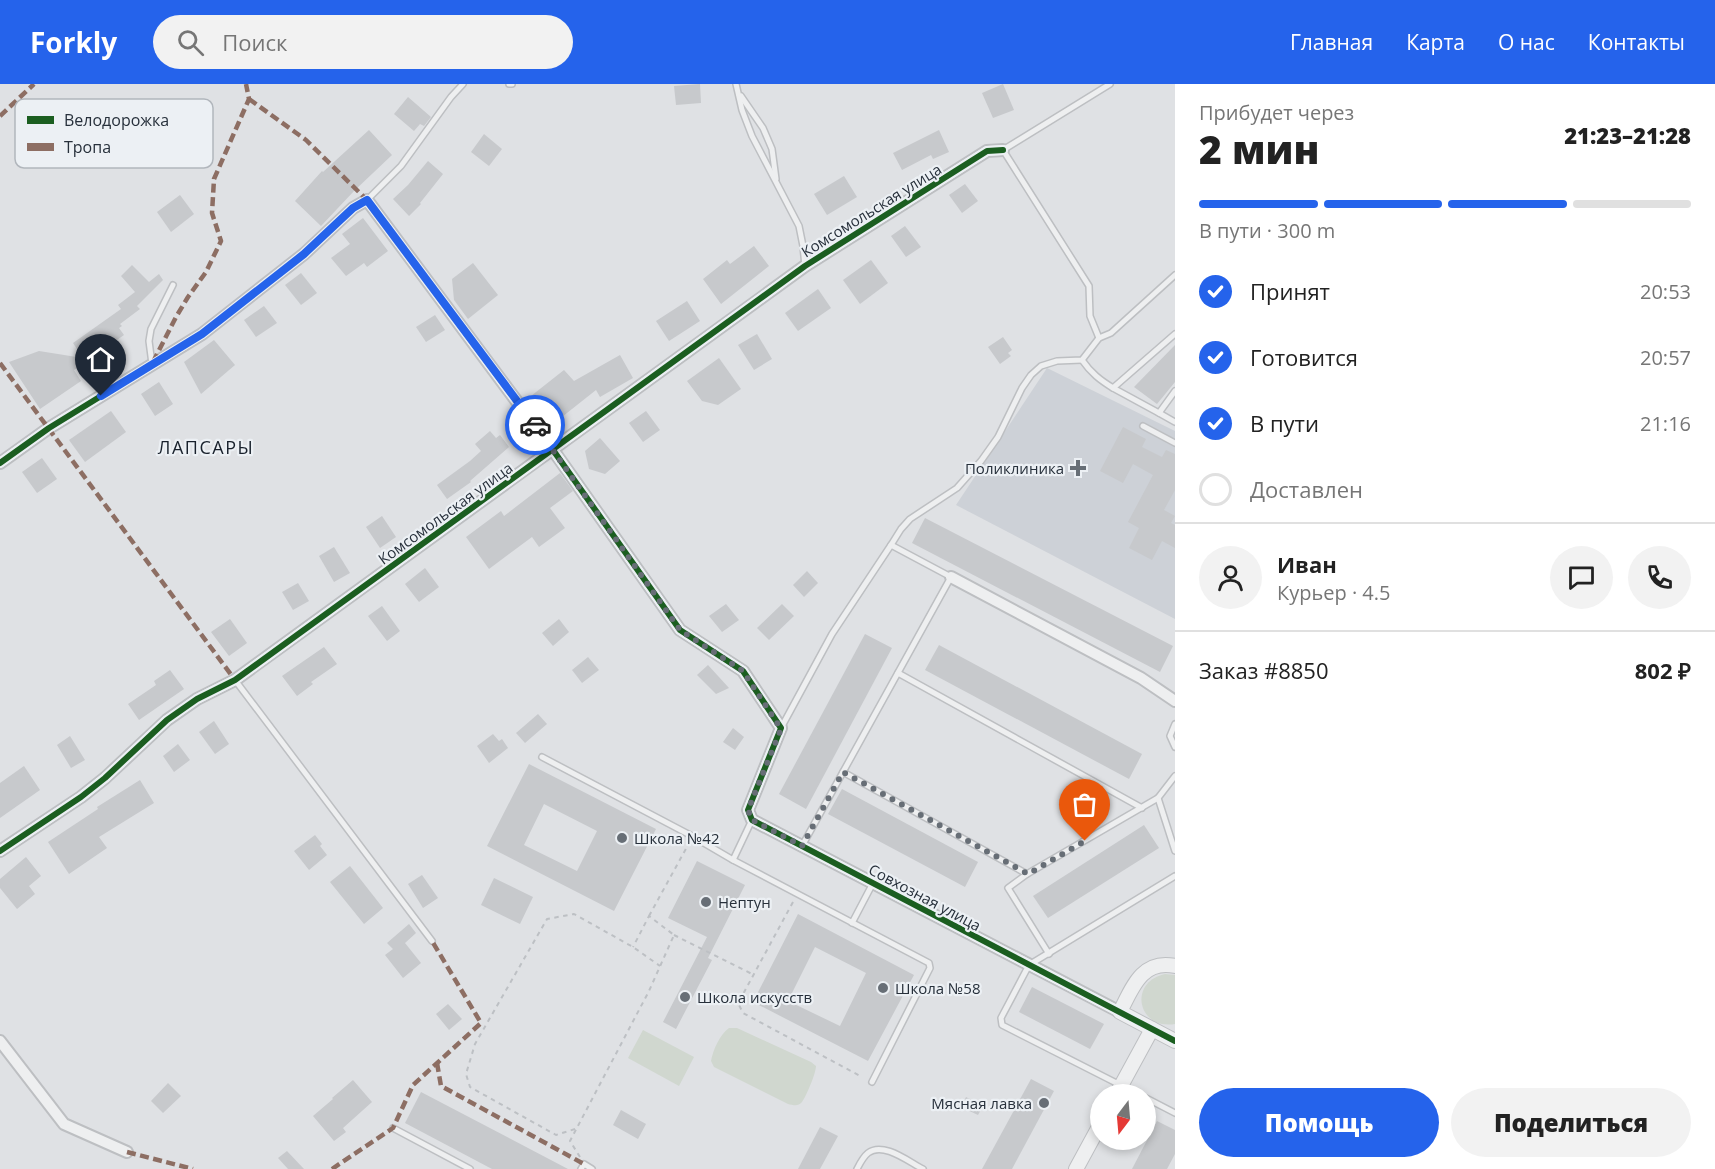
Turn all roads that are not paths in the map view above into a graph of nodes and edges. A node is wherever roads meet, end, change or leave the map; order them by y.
1 (463, 84) edge
2 (736, 84) edge
3 (1110, 84) edge
4 (738, 92) junction
5 (1003, 150) junction
6 (777, 184) junction
7 (367, 200) junction
8 (805, 266) junction
9 (1175, 275) edge
10 (172, 285) dead end
11 (1175, 334) edge
12 (1099, 338) junction
13 (1082, 360) junction
14 (152, 364) junction
15 (1113, 388) junction
16 (1175, 391) edge
17 (1159, 413) junction
18 (1175, 422) edge
19 (1143, 426) dead end
20 (1175, 442) edge
21 (553, 450) junction
22 (0, 463) edge
23 (891, 545) junction
24 (951, 577) junction
25 (898, 673) junction
26 (235, 680) junction
27 (1175, 701) edge
28 (1175, 724) edge
29 (781, 729) junction
30 (1175, 747) edge
31 (542, 757) dead end
32 (843, 772) junction
33 (1175, 776) edge
34 (1158, 798) junction
35 (1142, 808) junction
36 (752, 820) junction
37 (802, 846) junction
38 (0, 851) edge
39 (1175, 851) edge
40 (733, 860) junction
41 (1028, 874) junction
42 (1175, 876) edge
43 (873, 883) junction
44 (852, 923) junction
45 (432, 941) dead end
46 (1048, 954) junction
47 (1029, 965) junction
48 (1175, 966) edge
49 (1120, 1012) junction
50 (1152, 1029) junction
51 (0, 1041) edge
52 (1175, 1041) edge
53 (872, 1082) road end
54 (1108, 1084) edge
55 (1122, 1084) edge
56 (1156, 1103) edge
57 (1175, 1113) edge
58 (393, 1128) dead end
59 (1090, 1143) edge
60 (127, 1152) dead end
61 (583, 1167) edge
62 (470, 1169) edge
63 (592, 1169) edge
64 (857, 1169) edge
65 (922, 1169) edge
66 (1076, 1169) edge

1 - 7 lane
2 - 4 lane
3 - 5 lane
4 - 6 lane
4 - 6 lane
5 - 8 street, Комсомольская улица
5 - 12 lane
6 - 8 lane
7 - 14 street
7 - 21 street
8 - 21 street, Комсомольская улица
9 - 12 lane
10 - 14 lane
11 - 15 lane
12 - 13 lane
13 - 15 lane
13 - 23 lane
14 - 22 street
15 - 17 lane
16 - 17 lane
17 - 18 lane
19 - 20 lane
21 - 26 street, Комсомольская улица
21 - 29 street
23 - 24 lane
23 - 29 lane
24 - 25 lane
24 - 27 street
25 - 32 lane
25 - 35 lane
26 - 38 street, Комсомольская улица
26 - 45 lane
28 - 30 lane
29 - 36 street
31 - 40 lane
32 - 37 lane
32 - 41 lane
33 - 34 lane
34 - 35 lane
34 - 39 lane
35 - 41 lane
36 - 37 street, Совхозная улица
36 - 40 lane
37 - 43 street, Совхозная улица
40 - 44 lane
41 - 46 lane
42 - 46 lane
43 - 44 lane
43 - 47 street, Совхозная улица
44 - 53 lane
46 - 47 lane
47 - 49 street, Совхозная улица
47 - 54 lane
48 - 49 street
49 - 50 street, Совхозная улица
50 - 52 street, Совхозная улица
50 - 55 street
51 - 60 street
56 - 57 lane
58 - 62 lane
59 - 66 street
61 - 63 lane
64 - 65 lane

